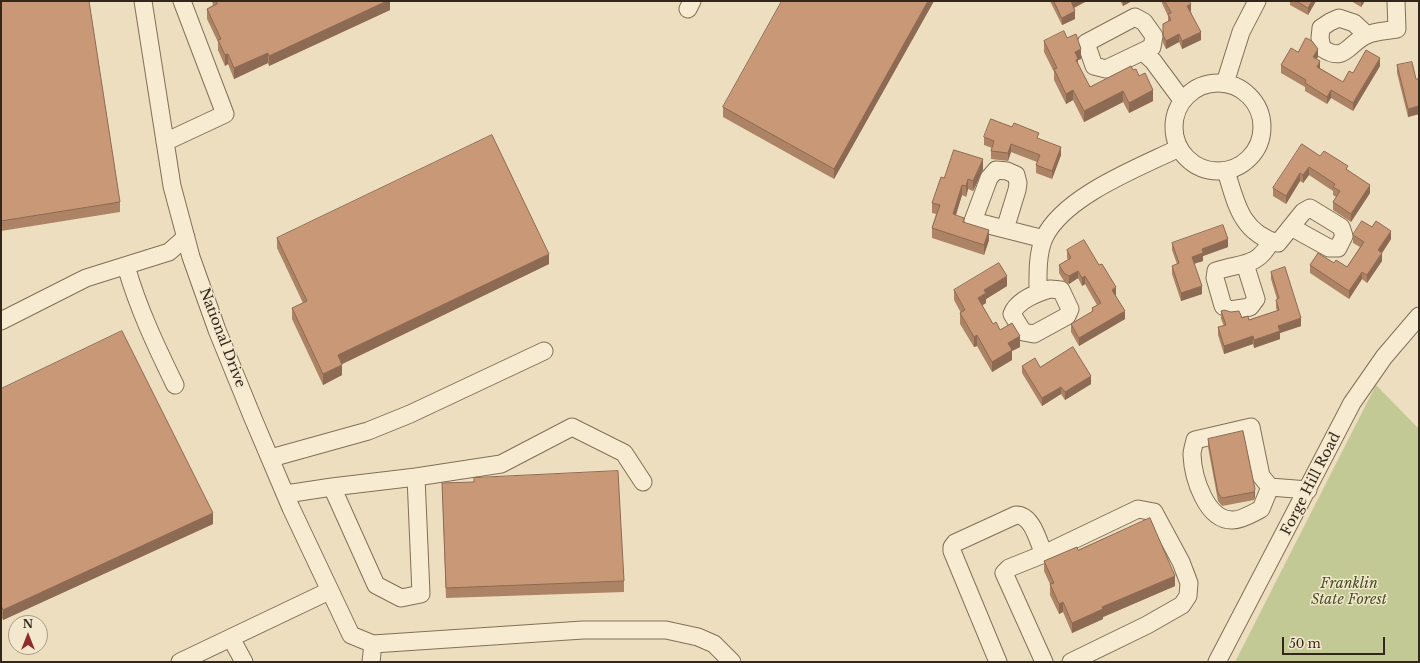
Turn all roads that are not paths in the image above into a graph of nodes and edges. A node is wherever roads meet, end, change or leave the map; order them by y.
1 (142, 1) edge
2 (182, 1) edge
3 (1257, 1) edge
4 (1396, 1) edge
5 (1367, 35) dead end
6 (1143, 52) dead end
7 (1225, 83) junction
8 (1182, 100) junction
9 (165, 142) junction
10 (1179, 148) junction
11 (1226, 171) junction
12 (1291, 228) dead end
13 (1005, 229) dead end
14 (186, 237) junction
15 (1044, 239) junction
16 (1271, 241) junction
17 (1245, 264) dead end
18 (126, 266) junction
19 (1038, 292) dead end
20 (1419, 316) edge
21 (1, 321) edge
22 (544, 351) dead end
23 (175, 385) dead end
24 (271, 458) junction
25 (416, 477) junction
26 (643, 482) dead end
27 (332, 487) junction
28 (1270, 487) junction
29 (1308, 490) junction
30 (286, 494) junction
31 (1044, 554) junction
32 (329, 591) junction
33 (231, 638) junction
34 (373, 644) junction
35 (180, 662) edge
36 (244, 662) edge
37 (371, 662) edge
38 (732, 662) edge
39 (998, 662) edge
40 (1044, 662) edge
41 (1072, 662) edge
42 (1217, 662) edge

1 - 9 street, National Drive
2 - 9 street
3 - 7 street
4 - 5 street
6 - 8 street
7 - 8 street
7 - 11 street
8 - 10 street
9 - 14 street, National Drive
10 - 11 street
10 - 15 street
11 - 16 street
12 - 16 street
13 - 15 street
14 - 18 street
14 - 24 street, National Drive
15 - 19 street
16 - 17 street
18 - 21 street
18 - 23 street
20 - 29 street, Forge Hill Road
22 - 24 street
24 - 30 street, National Drive
25 - 26 street
25 - 27 street
25 - 27 street
27 - 30 street
28 - 28 street
28 - 29 street
29 - 42 street, Forge Hill Road
30 - 32 street, National Drive
31 - 39 street
31 - 40 street
31 - 41 street
32 - 33 street
32 - 34 street, National Drive
33 - 35 street
33 - 36 street
34 - 37 street
34 - 38 street

